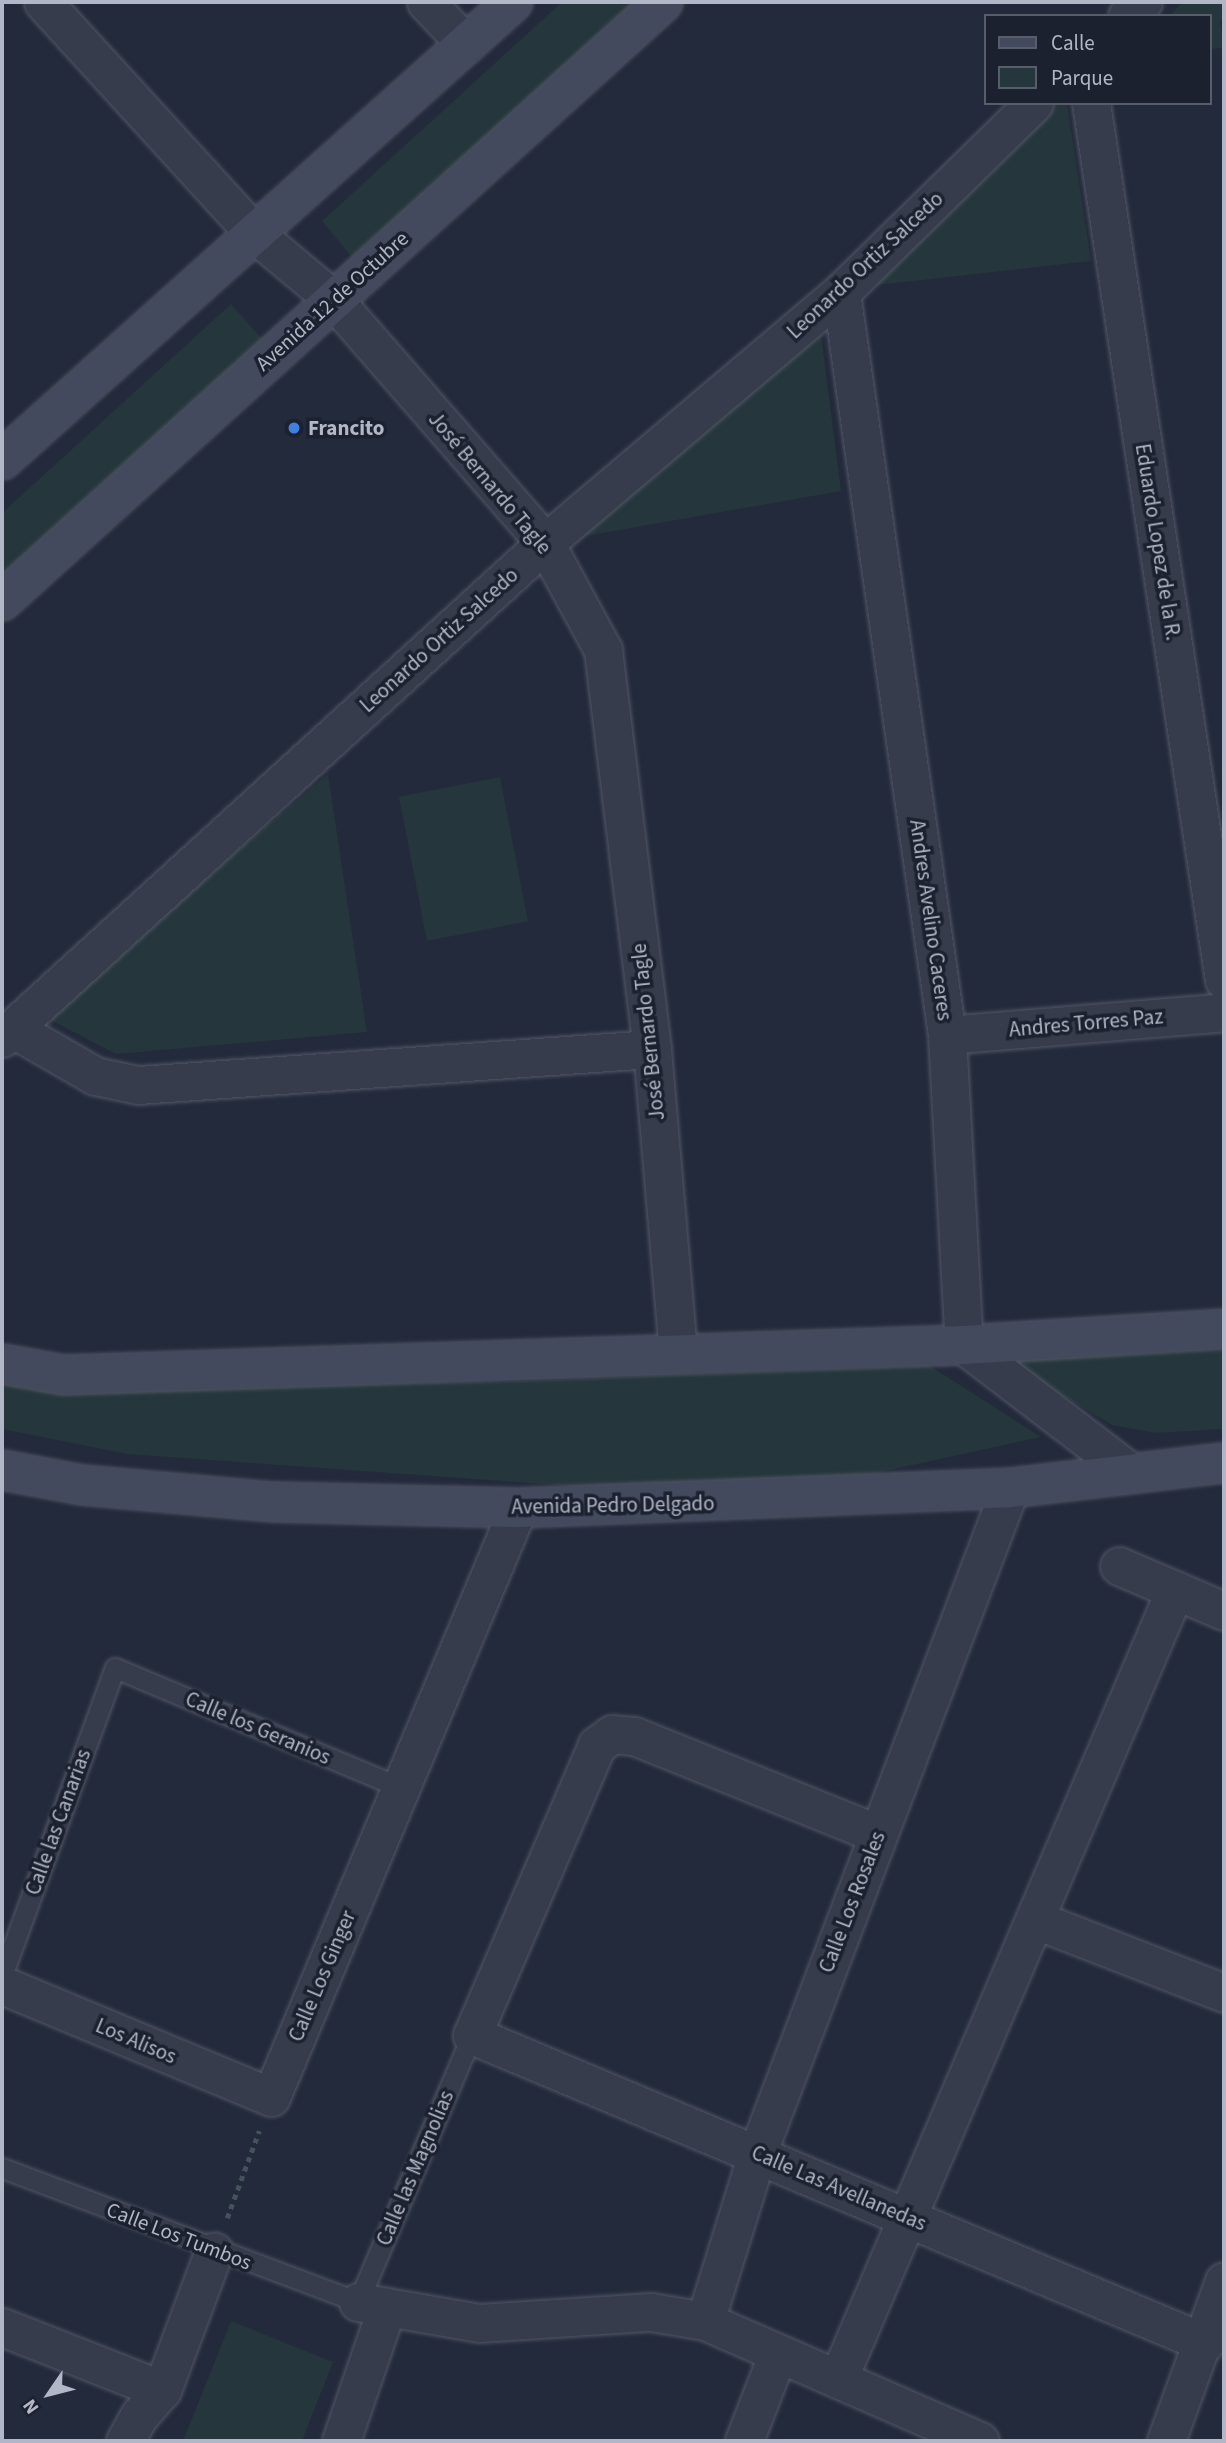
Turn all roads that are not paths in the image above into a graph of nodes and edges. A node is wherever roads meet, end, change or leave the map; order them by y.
1 (43, 2) edge
2 (426, 2) edge
3 (513, 2) edge
4 (663, 2) edge
5 (1143, 2) edge
6 (1129, 14) edge
7 (466, 44) junction
8 (1032, 105) edge
9 (1091, 105) edge
10 (254, 233) junction
11 (841, 292) junction
12 (334, 300) junction
13 (8, 440) edge
14 (545, 543) junction
15 (2, 601) edge
16 (1224, 980) edge
17 (1224, 1012) edge
18 (7, 1033) edge
19 (947, 1035) junction
20 (652, 1049) junction
21 (1224, 1329) edge
22 (964, 1345) junction
23 (678, 1353) junction
24 (2, 1364) edge
25 (1224, 1463) edge
26 (2, 1470) edge
27 (1129, 1471) junction
28 (1010, 1488) junction
29 (518, 1508) junction
30 (1119, 1566) dead end
31 (1175, 1590) junction
32 (1224, 1611) edge
33 (115, 1668) joint
34 (401, 1787) junction
35 (878, 1834) junction
36 (1036, 1920) junction
37 (2, 1976) edge
38 (2, 1985) edge
39 (1224, 1993) edge
40 (472, 2035) junction
41 (271, 2097) joint
42 (757, 2154) junction
43 (2, 2168) edge
44 (906, 2217) junction
45 (214, 2251) junction
46 (1224, 2281) edge
47 (373, 2305) junction
48 (705, 2321) junction
49 (2, 2327) edge
50 (1205, 2343) junction
51 (778, 2353) junction
52 (838, 2379) junction
53 (162, 2390) junction
54 (125, 2441) edge
55 (341, 2441) edge
56 (744, 2441) edge
57 (980, 2441) edge
58 (1166, 2441) edge

1 - 10 street, José Bernardo Tagle
2 - 7 street
3 - 7 street
4 - 12 street, Avenida 12 de Octubre
5 - 6 street
7 - 10 street
8 - 11 street, Leonardo Ortiz Salcedo
9 - 16 street, Eduardo Lopez de la R.
10 - 12 street, José Bernardo Tagle
10 - 13 street
11 - 14 street, Leonardo Ortiz Salcedo
11 - 19 street, Andres Avelino Caceres
12 - 14 street, José Bernardo Tagle
12 - 15 street, Avenida 12 de Octubre
14 - 18 street, Leonardo Ortiz Salcedo
14 - 20 street, José Bernardo Tagle
17 - 19 street, Andres Torres Paz
18 - 20 street
19 - 22 street, Andres Avelino Caceres
20 - 23 street, José Bernardo Tagle
21 - 22 street
22 - 23 street
22 - 27 street
23 - 24 street
25 - 27 street, Avenida Pedro Delgado
26 - 29 street, Avenida Pedro Delgado
27 - 28 street, Avenida Pedro Delgado
28 - 29 street, Avenida Pedro Delgado
28 - 35 street, Calle Los Rosales
29 - 34 street, Calle Los Ginger
30 - 31 street
31 - 32 street
31 - 36 street
33 - 34 lane, Calle los Geranios
33 - 37 lane, Calle las Canarias
34 - 41 street, Calle Los Ginger
35 - 40 street
35 - 42 street, Calle Los Rosales
36 - 39 street
36 - 44 street
38 - 41 street, Los Alisos
40 - 42 street, Calle Las Avellanedas
40 - 47 lane, Calle las Magnolias
42 - 44 street, Calle Las Avellanedas
42 - 48 street, Calle Los Rosales
43 - 45 lane, Calle Los Tumbos
44 - 50 street, Calle Las Avellanedas
44 - 52 street
45 - 47 lane, Calle Los Tumbos
45 - 53 street
46 - 50 street
47 - 48 street
47 - 55 street
48 - 51 street
49 - 53 street
50 - 58 street
51 - 52 street
51 - 56 street
52 - 57 street
53 - 54 street

